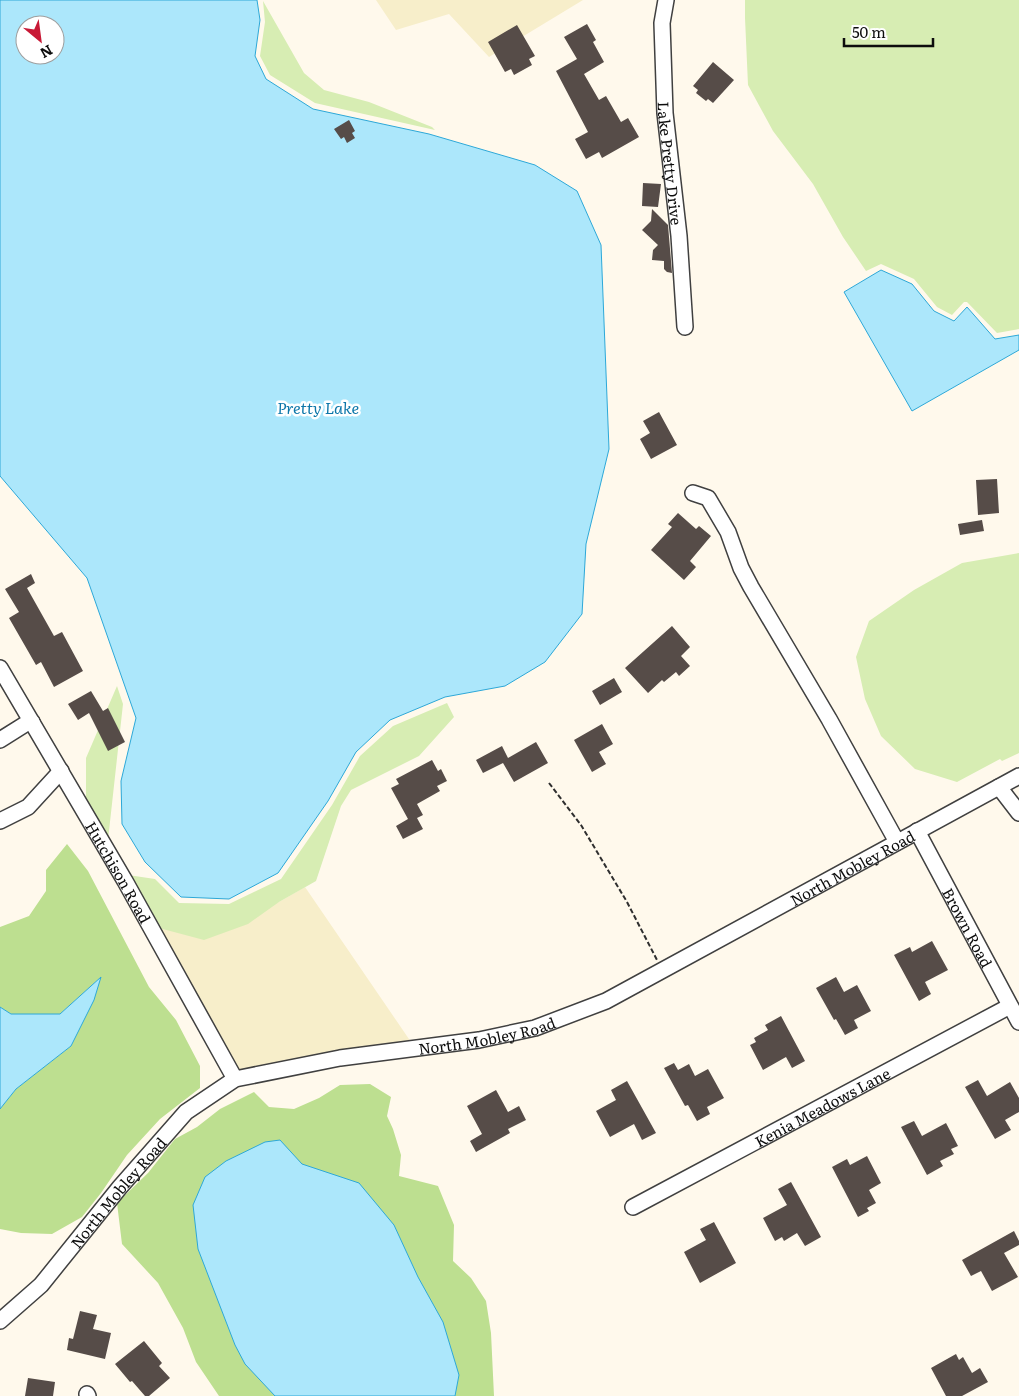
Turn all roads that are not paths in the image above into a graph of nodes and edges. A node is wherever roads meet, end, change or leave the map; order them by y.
1 (666, 0) edge
2 (686, 327) dead end
3 (693, 493) dead end
4 (0, 668) edge
5 (32, 722) junction
6 (0, 740) edge
7 (61, 771) junction
8 (1019, 776) edge
9 (999, 787) junction
10 (1019, 813) edge
11 (0, 821) edge
12 (917, 831) junction
13 (897, 842) junction
14 (1010, 1006) junction
15 (1019, 1022) edge
16 (236, 1079) junction
17 (633, 1207) dead end
18 (0, 1321) edge

1 - 2 street, Lake Pretty Drive
3 - 13 street
4 - 5 street, Hutchison Road
5 - 6 street
5 - 7 street, Hutchison Road
7 - 11 street
7 - 16 street, Hutchison Road
8 - 9 street, North Mobley Road
9 - 10 street
9 - 12 street, North Mobley Road
12 - 13 street, North Mobley Road
12 - 14 street, Brown Road
13 - 16 street, North Mobley Road
14 - 15 street, Brown Road
14 - 17 street, Kenia Meadows Lane
16 - 18 street, North Mobley Road

